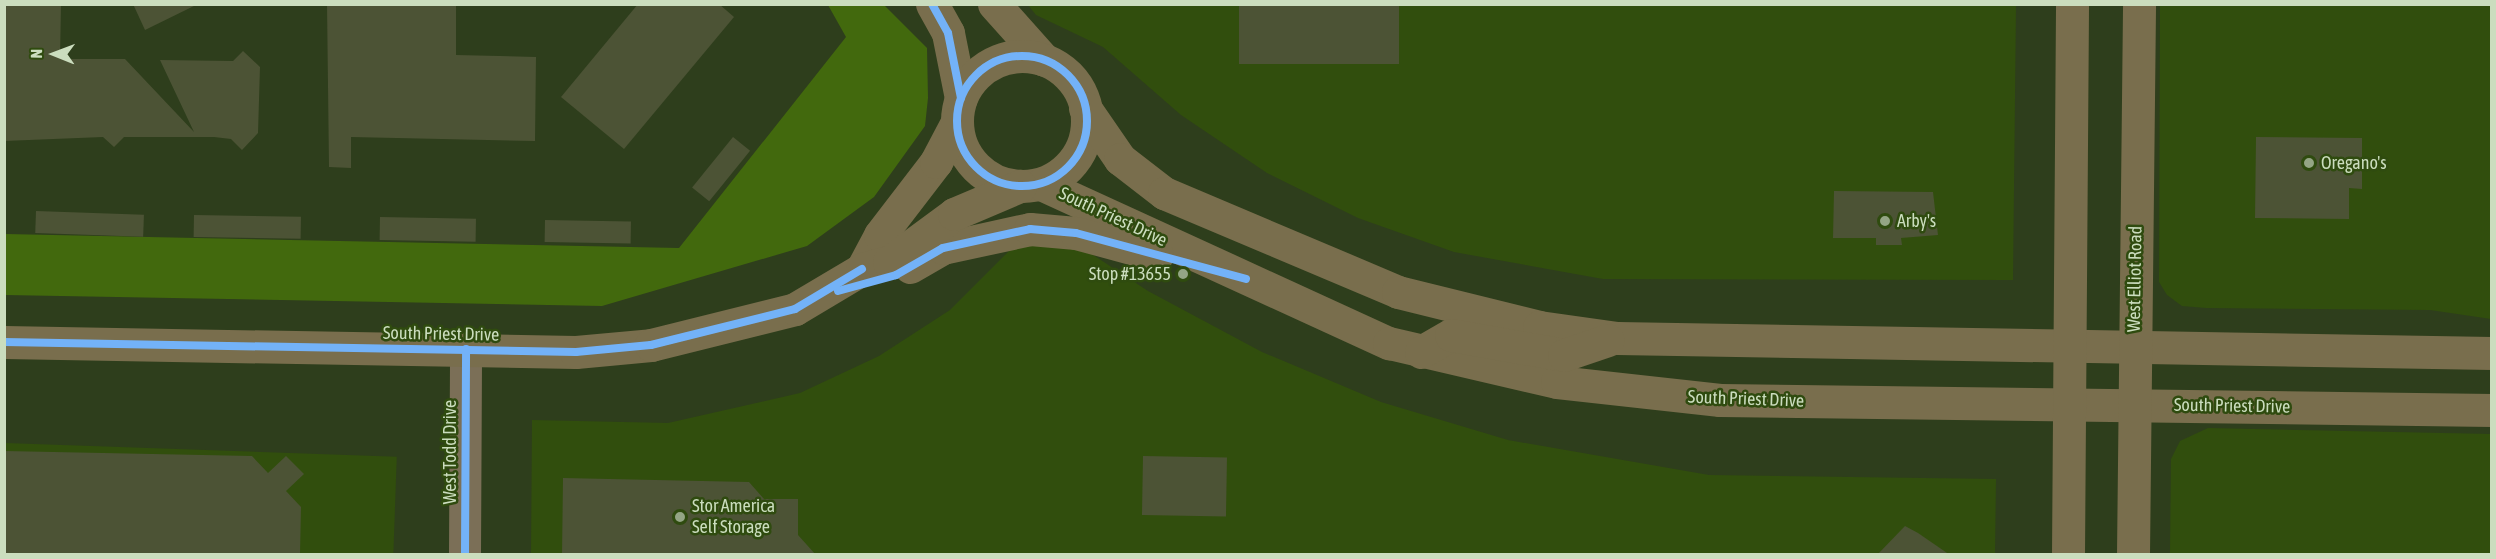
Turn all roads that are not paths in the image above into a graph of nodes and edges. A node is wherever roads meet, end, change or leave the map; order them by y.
1 (932, 4) edge
2 (994, 4) edge
3 (2072, 4) edge
4 (2139, 4) edge
5 (1044, 60) junction
6 (1085, 108) junction
7 (959, 110) junction
8 (1031, 185) junction
9 (862, 269) junction
10 (1246, 279) junction
11 (826, 294) junction
12 (1617, 338) junction
13 (4, 342) edge
14 (2134, 345) junction
15 (2070, 346) junction
16 (466, 349) junction
17 (1421, 352) junction
18 (2492, 353) edge
19 (2069, 404) junction
20 (2134, 404) junction
21 (2492, 410) edge
22 (465, 555) edge
23 (2068, 555) edge
24 (2133, 555) edge

1 - 7 main road
2 - 5 main road
3 - 15 main road
4 - 14 main road, West Elliot Road
5 - 6 main road
5 - 7 main road
6 - 8 main road
6 - 12 main road
7 - 8 main road
7 - 9 main road, South Priest Drive
8 - 9 main road, South Priest Drive
8 - 10 main road, South Priest Drive
9 - 11 main road, South Priest Drive
10 - 11 main road
10 - 17 main road, South Priest Drive
11 - 16 main road, South Priest Drive
12 - 15 main road
12 - 17 main road
13 - 16 main road, South Priest Drive
14 - 15 main road
14 - 18 main road
14 - 20 main road, West Elliot Road
15 - 19 main road
16 - 22 street, West Todd Drive
17 - 19 main road, South Priest Drive
19 - 20 main road, South Priest Drive
19 - 23 main road
20 - 21 main road, South Priest Drive
20 - 24 main road, West Elliot Road

